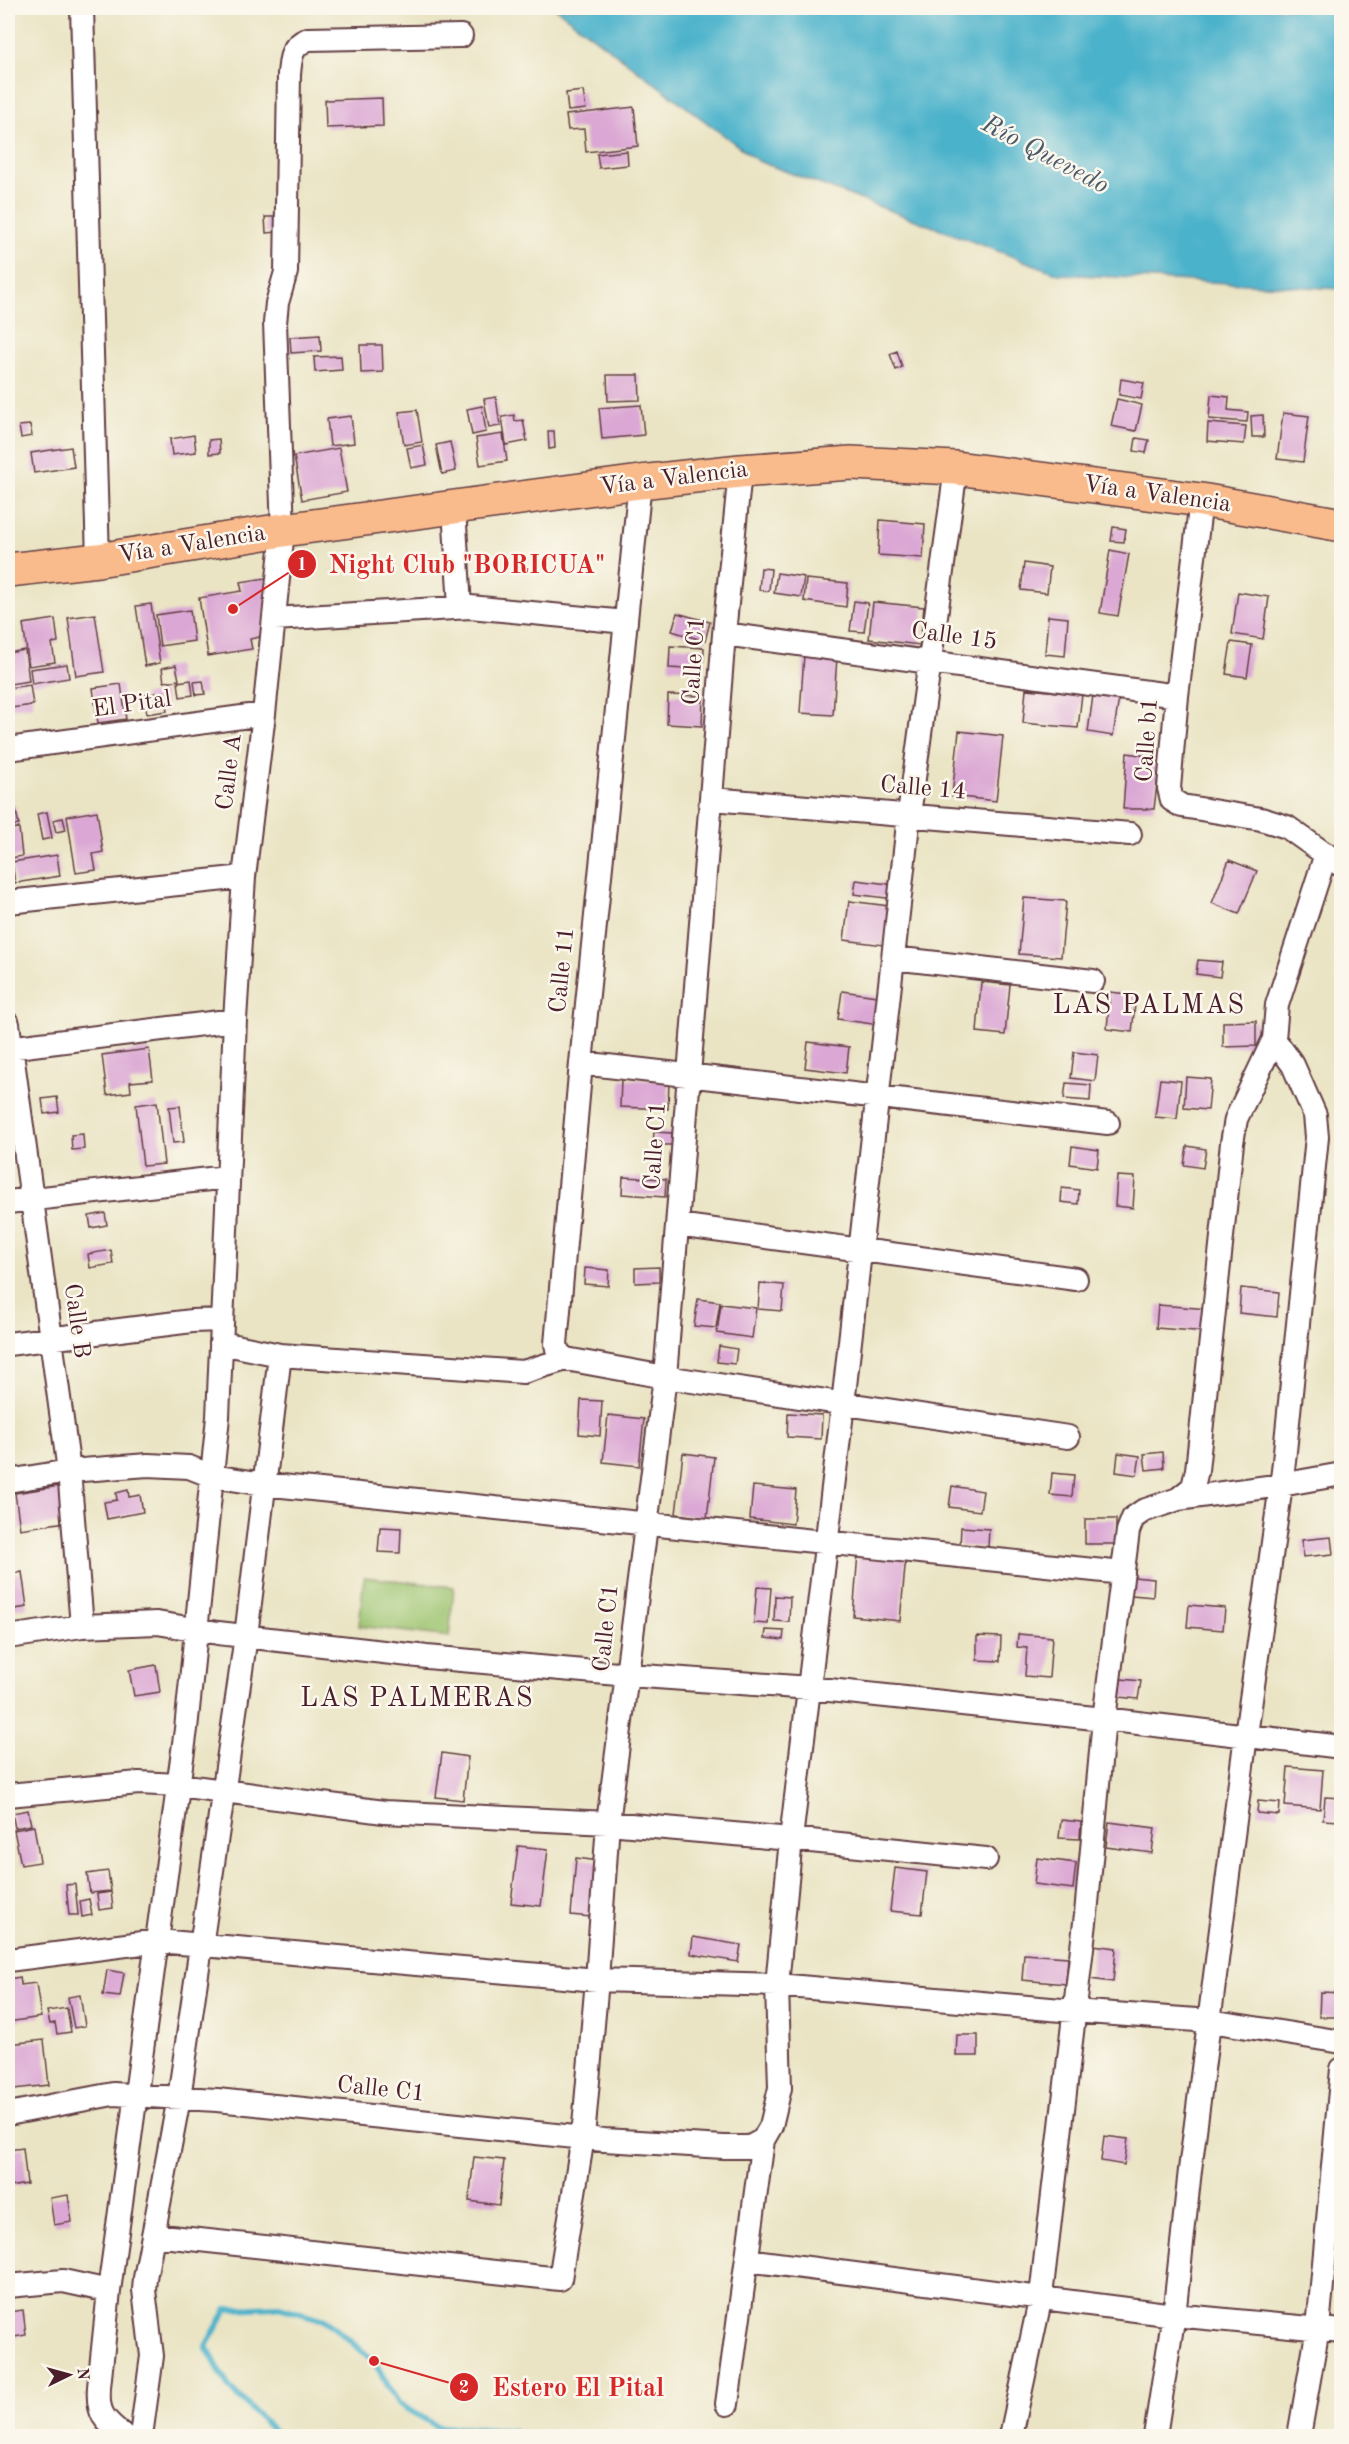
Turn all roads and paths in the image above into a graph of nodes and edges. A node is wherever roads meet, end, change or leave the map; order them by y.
1 (82, 8) edge
2 (461, 36) dead end
3 (956, 468) junction
4 (740, 471) junction
5 (640, 482) junction
6 (1200, 500) junction
7 (454, 508) junction
8 (1341, 525) edge
9 (283, 530) junction
10 (98, 560) junction
11 (8, 570) edge
12 (460, 607) junction
13 (274, 619) junction
14 (626, 622) junction
15 (724, 634) junction
16 (931, 661) junction
17 (1177, 696) junction
18 (264, 714) junction
19 (8, 749) edge
20 (712, 799) junction
21 (909, 815) junction
22 (1130, 834) dead end
23 (1334, 860) edge
24 (244, 877) junction
25 (8, 902) edge
26 (893, 958) junction
27 (1093, 981) dead end
28 (235, 1020) junction
29 (8, 1024) edge
30 (1274, 1039) junction
31 (9, 1047) edge
32 (581, 1063) junction
33 (688, 1075) junction
34 (877, 1096) junction
35 (1108, 1123) dead end
36 (227, 1177) junction
37 (30, 1199) junction
38 (8, 1202) edge
39 (677, 1225) junction
40 (861, 1248) junction
41 (1076, 1279) dead end
42 (222, 1320) junction
43 (52, 1338) junction
44 (221, 1343) junction
45 (8, 1344) edge
46 (280, 1354) junction
47 (566, 1359) junction
48 (666, 1377) junction
49 (843, 1404) junction
50 (1068, 1437) dead end
51 (69, 1472) junction
52 (1341, 1474) edge
53 (212, 1476) junction
54 (8, 1481) edge
55 (263, 1484) junction
56 (1281, 1485) junction
57 (1178, 1499) junction
58 (646, 1524) junction
59 (826, 1542) junction
60 (1123, 1573) junction
61 (82, 1626) junction
62 (196, 1629) junction
63 (246, 1636) junction
64 (8, 1637) edge
65 (629, 1676) junction
66 (810, 1688) junction
67 (1104, 1719) junction
68 (1246, 1735) junction
69 (1341, 1747) edge
70 (178, 1785) junction
71 (222, 1791) junction
72 (8, 1795) edge
73 (608, 1823) junction
74 (791, 1839) junction
75 (986, 1859) dead end
76 (158, 1941) junction
77 (201, 1945) junction
78 (8, 1960) edge
79 (597, 1980) junction
80 (777, 1985) junction
81 (1073, 2011) junction
82 (1210, 2021) junction
83 (1341, 2042) edge
84 (1341, 2069) edge
85 (136, 2096) junction
86 (179, 2098) junction
87 (8, 2114) edge
88 (583, 2138) junction
89 (756, 2144) junction
90 (153, 2235) junction
91 (747, 2260) junction
92 (8, 2286) edge
93 (109, 2291) junction
94 (1041, 2296) junction
95 (1174, 2315) junction
96 (1318, 2328) junction
97 (1341, 2331) edge
98 (727, 2404) dead end
99 (123, 2436) edge
100 (141, 2436) edge
101 (1011, 2436) edge
102 (1155, 2436) edge
103 (1299, 2436) edge

1 - 10 street
2 - 9 street, Calle A
3 - 4 highway, Vía a Valencia
3 - 6 highway, Vía a Valencia
3 - 16 street
4 - 5 highway, Vía a Valencia
4 - 15 street, Calle C1
5 - 7 highway, Vía a Valencia
5 - 14 street, Calle 11
6 - 8 highway, Vía a Valencia
6 - 17 street, Calle b1
7 - 9 highway, Vía a Valencia
7 - 12 street
9 - 10 highway, Vía a Valencia
9 - 13 street, Calle A
10 - 11 highway, Vía a Valencia
12 - 13 street
12 - 14 street
13 - 18 street, Calle A
14 - 32 street, Calle 11
15 - 16 street, Calle 15
15 - 20 street, Calle C1
16 - 17 street, Calle 15
16 - 21 street
17 - 23 street, Calle b1
18 - 19 street, El Pital
18 - 24 street, Calle A
20 - 21 street, Calle 14
20 - 33 street, Calle C1
21 - 22 street, Calle 14
21 - 26 street
23 - 30 street
24 - 25 street
24 - 28 street, Calle A
26 - 27 street
26 - 34 street
28 - 31 street
28 - 36 street, Calle A
29 - 31 street, Calle B
30 - 56 street
30 - 57 street
31 - 37 street, Calle B
32 - 33 street
32 - 47 street, Calle 11
33 - 34 street
33 - 39 street, Calle C1
34 - 35 street
34 - 40 street
36 - 37 street
36 - 42 street, Calle A
37 - 38 street
37 - 43 street, Calle B
39 - 40 street
39 - 48 street, Calle C1
40 - 41 street
40 - 49 street
42 - 43 street
42 - 44 street, Calle A
43 - 45 street
43 - 51 street, Calle B
44 - 46 street
44 - 53 street, Calle A
46 - 47 street
46 - 55 street
47 - 48 street
48 - 49 street
48 - 58 street, Calle C1
49 - 50 street
49 - 59 street
51 - 53 street
51 - 54 street
51 - 61 street, Calle B
52 - 56 street
53 - 55 street
53 - 62 street, Calle A
55 - 58 street
55 - 63 street
56 - 57 street
56 - 68 street
57 - 60 street
58 - 59 street
58 - 65 street, Calle C1
59 - 60 street
59 - 66 street
60 - 67 street
61 - 62 street
61 - 64 street
62 - 63 street
62 - 70 street, Calle A
63 - 65 street
63 - 71 street
65 - 66 street
65 - 73 street, Calle C1
66 - 67 street
66 - 74 street
67 - 68 street
67 - 81 street
68 - 69 street
68 - 82 street
70 - 71 street
70 - 72 street
70 - 76 street, Calle A
71 - 73 street
71 - 77 street
73 - 74 street
73 - 79 street, Calle C1
74 - 75 street
74 - 80 street
76 - 77 street
76 - 78 street
76 - 85 street, Calle A
77 - 79 street
77 - 86 street
79 - 80 street
79 - 88 street, Calle C1
80 - 81 street
80 - 89 street
81 - 82 street
81 - 94 street
82 - 83 street
82 - 95 street
84 - 96 street
85 - 86 street, Calle C1
85 - 87 street, Calle C1
85 - 93 street, Calle A
86 - 88 street, Calle C1
86 - 90 street
88 - 89 street, Calle C1
88 - 90 street, Calle C1
89 - 91 street
90 - 100 street
91 - 94 street
91 - 98 street
92 - 93 street
93 - 99 street, Calle A
94 - 95 street
94 - 101 street
95 - 96 street
95 - 102 street
96 - 97 street
96 - 103 street

